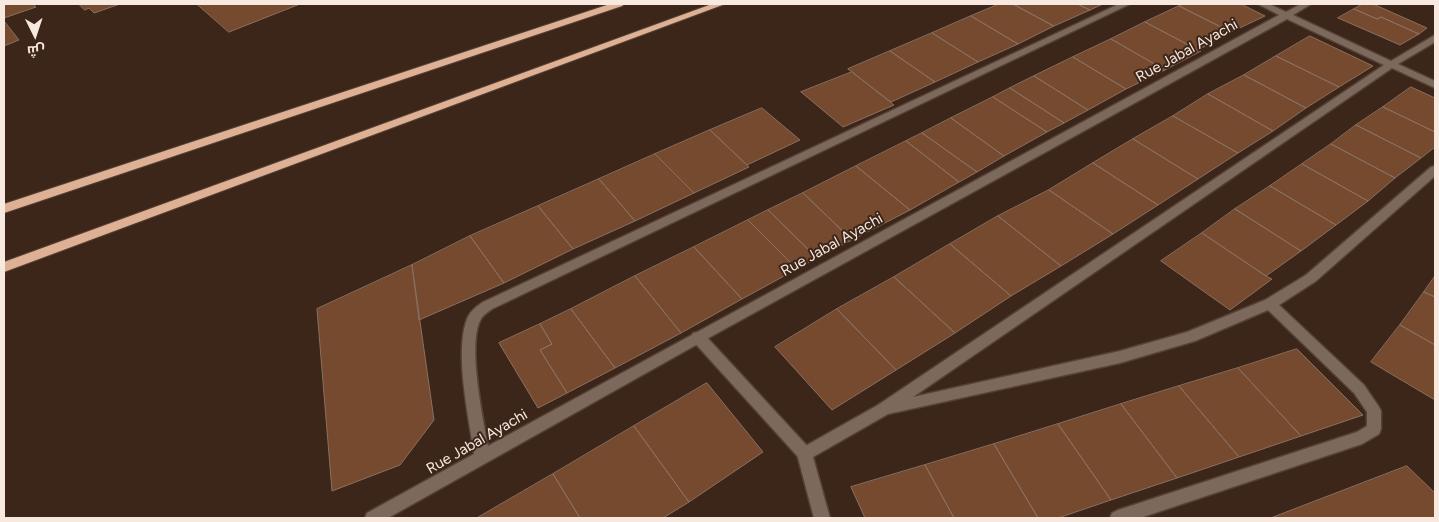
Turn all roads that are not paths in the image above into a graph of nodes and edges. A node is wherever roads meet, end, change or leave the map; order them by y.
1 (619, 4) edge
2 (720, 4) edge
3 (1126, 4) edge
4 (1262, 4) edge
5 (1307, 4) edge
6 (1286, 15) junction
7 (1435, 38) edge
8 (1392, 64) junction
9 (1435, 85) edge
10 (1435, 170) edge
11 (4, 210) edge
12 (4, 267) edge
13 (1270, 304) junction
14 (698, 336) junction
15 (883, 409) junction
16 (805, 454) junction
17 (482, 457) junction
18 (374, 518) edge
19 (822, 518) edge
20 (1118, 518) edge

1 - 11 highway
2 - 12 highway
3 - 17 street
4 - 6 street
5 - 6 street, Rue Jabal Ayachi
6 - 8 street
6 - 14 street, Rue Jabal Ayachi
7 - 8 street
8 - 9 street
8 - 15 street
10 - 13 street
13 - 15 street
13 - 20 street
14 - 16 street
14 - 17 street, Rue Jabal Ayachi
15 - 16 street
16 - 19 street
17 - 18 street, Rue Jabal Ayachi

